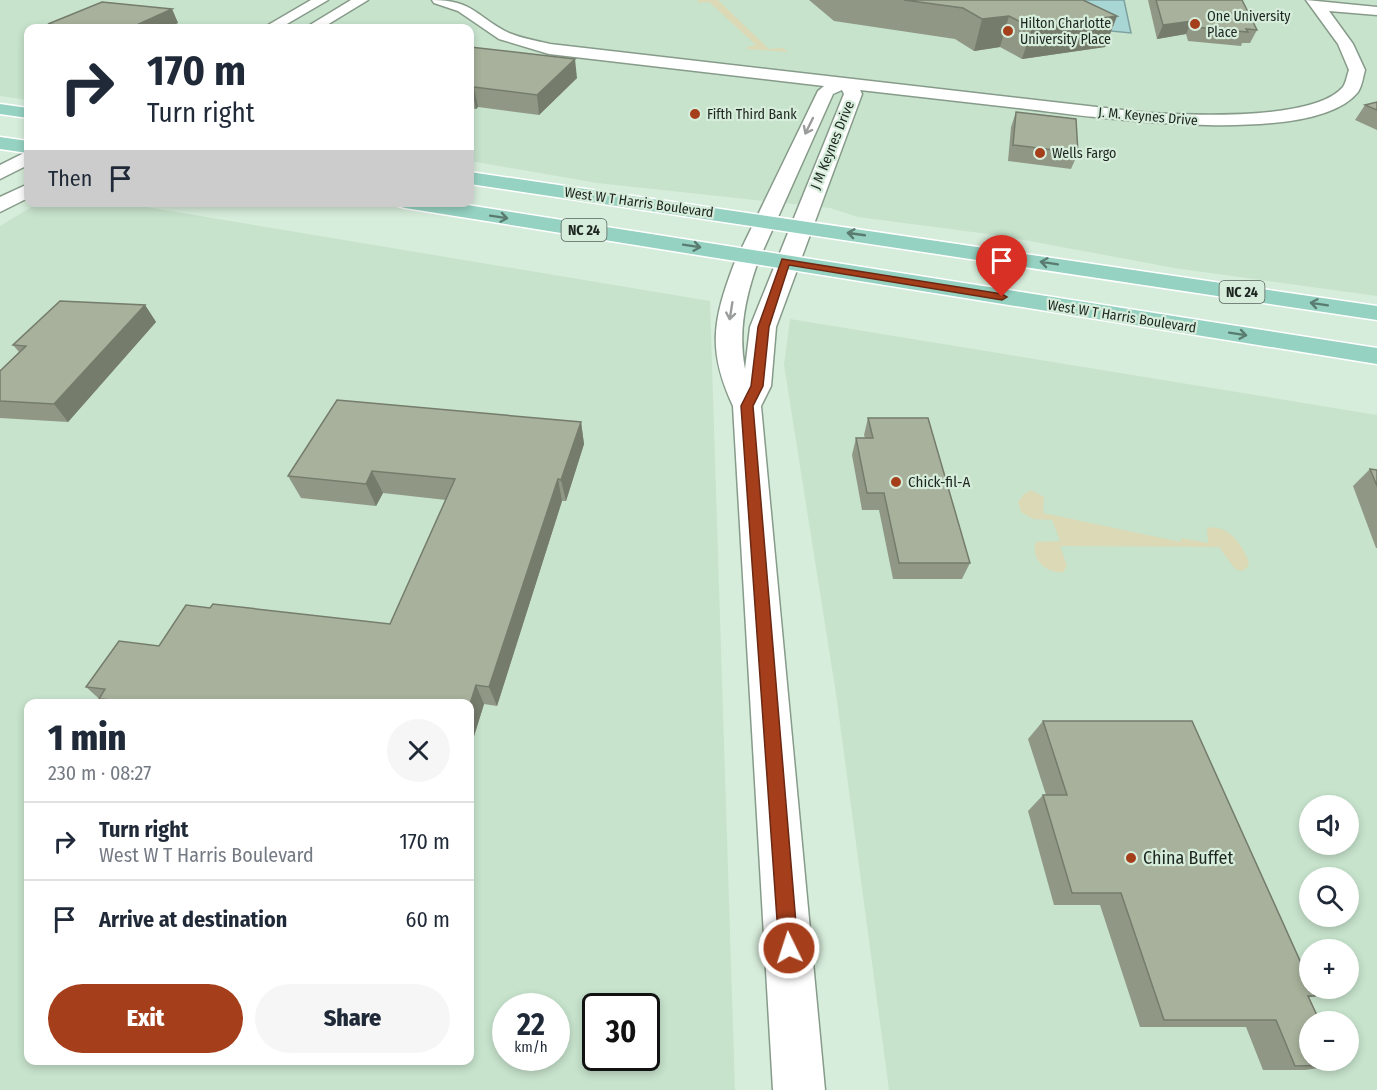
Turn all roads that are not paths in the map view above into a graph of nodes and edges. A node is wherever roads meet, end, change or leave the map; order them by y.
1 (321, 0) edge
2 (362, 0) edge
3 (439, 0) edge
4 (1316, 2) edge
5 (1377, 5) edge
6 (1377, 11) edge
7 (277, 24) edge
8 (319, 24) edge
9 (844, 83) junction
10 (0, 109) edge
11 (24, 112) edge
12 (0, 143) edge
13 (24, 146) edge
14 (24, 159) edge
15 (0, 173) edge
16 (474, 179) edge
17 (24, 192) edge
18 (0, 206) edge
19 (437, 207) edge
20 (764, 221) junction
21 (801, 226) junction
22 (748, 256) junction
23 (785, 261) junction
24 (1377, 313) edge
25 (1377, 356) edge
26 (747, 406) junction
27 (799, 1090) edge

1 - 7 street
2 - 8 street
3 - 9 street
4 - 5 street
4 - 6 street
4 - 9 street, J. M. Keynes Drive
9 -> 20 street, J M Keynes Drive
9 - 21 street, J M Keynes Drive
10 - 11 main road
12 - 13 main road
14 - 15 street
16 - 20 main road, West W T Harris Boulevard / NC 24
17 - 18 street
19 -> 22 main road, West W T Harris Boulevard / NC 24
20 - 21 main road, West W T Harris Boulevard / NC 24
20 - 22 street, J M Keynes Drive
21 - 23 street, J M Keynes Drive
24 -> 21 main road, West W T Harris Boulevard / NC 24
22 - 23 main road, West W T Harris Boulevard / NC 24
22 -> 26 street, J M Keynes Drive
23 -> 25 main road, West W T Harris Boulevard / NC 24
23 - 26 street, J M Keynes Drive
26 - 27 street

